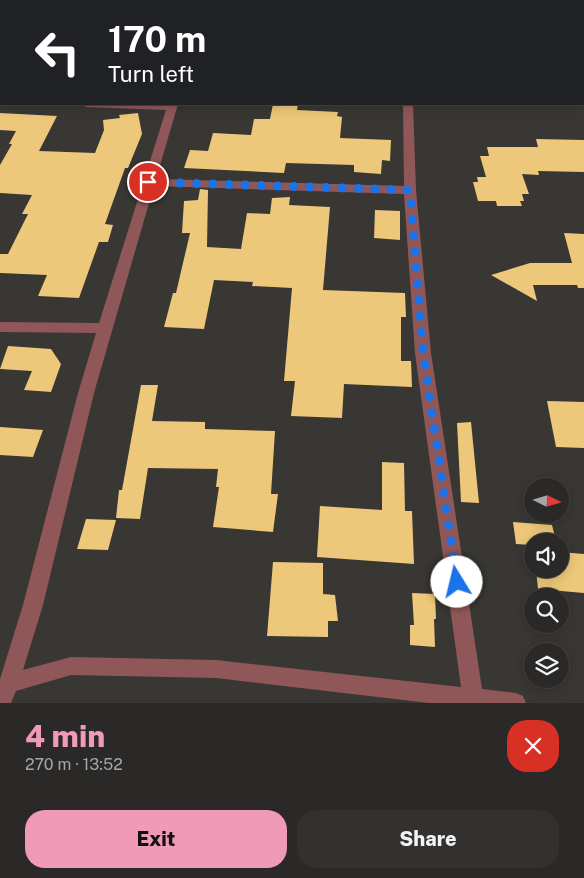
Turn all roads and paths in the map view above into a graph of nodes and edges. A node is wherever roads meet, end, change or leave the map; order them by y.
1 (173, 105) edge
2 (408, 105) edge
3 (148, 182) junction
4 (410, 190) junction
5 (0, 327) edge
6 (105, 328) junction
7 (9, 683) junction
8 (474, 700) edge
9 (1, 703) edge
10 (516, 703) edge

1 - 3 street
2 - 4 street
3 - 4 street
3 - 6 street
4 - 8 street
5 - 6 street
6 - 7 street
7 - 8 street
7 - 9 street
8 - 10 street

